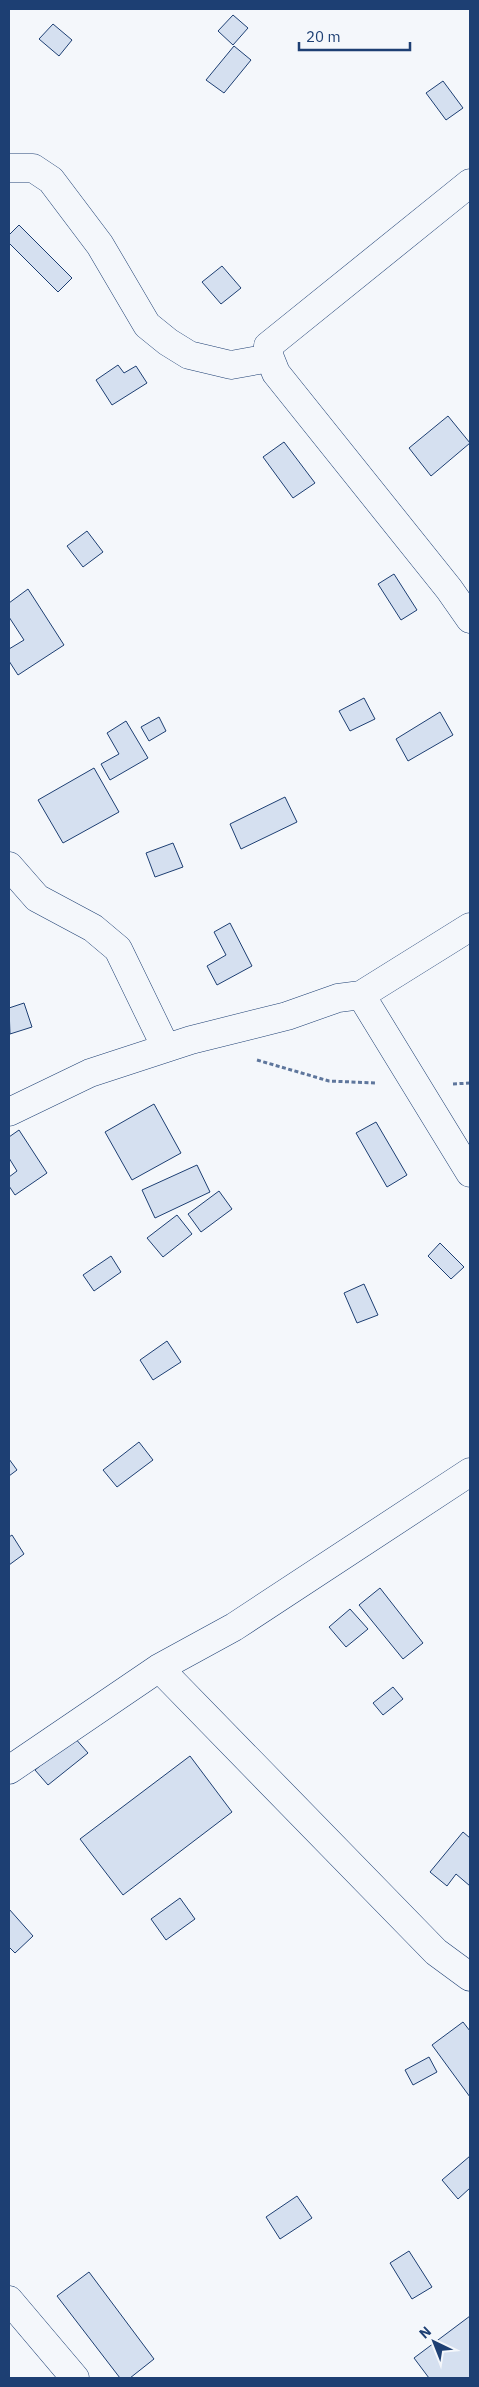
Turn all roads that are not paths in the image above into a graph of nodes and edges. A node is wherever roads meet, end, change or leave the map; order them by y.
1 (9, 168) edge
2 (470, 183) edge
3 (270, 358) junction
4 (470, 619) edge
5 (9, 866) edge
6 (470, 927) edge
7 (362, 995) junction
8 (166, 1048) junction
9 (9, 1112) edge
10 (470, 1173) edge
11 (470, 1472) edge
12 (159, 1668) junction
13 (9, 1770) edge
14 (470, 1977) edge
15 (9, 2300) edge
16 (75, 2378) edge

1 - 3 street
2 - 3 street
3 - 4 street
5 - 8 street
6 - 7 street
7 - 8 street
7 - 10 street
8 - 9 street
11 - 12 street
12 - 13 street
12 - 14 street
15 - 16 street

